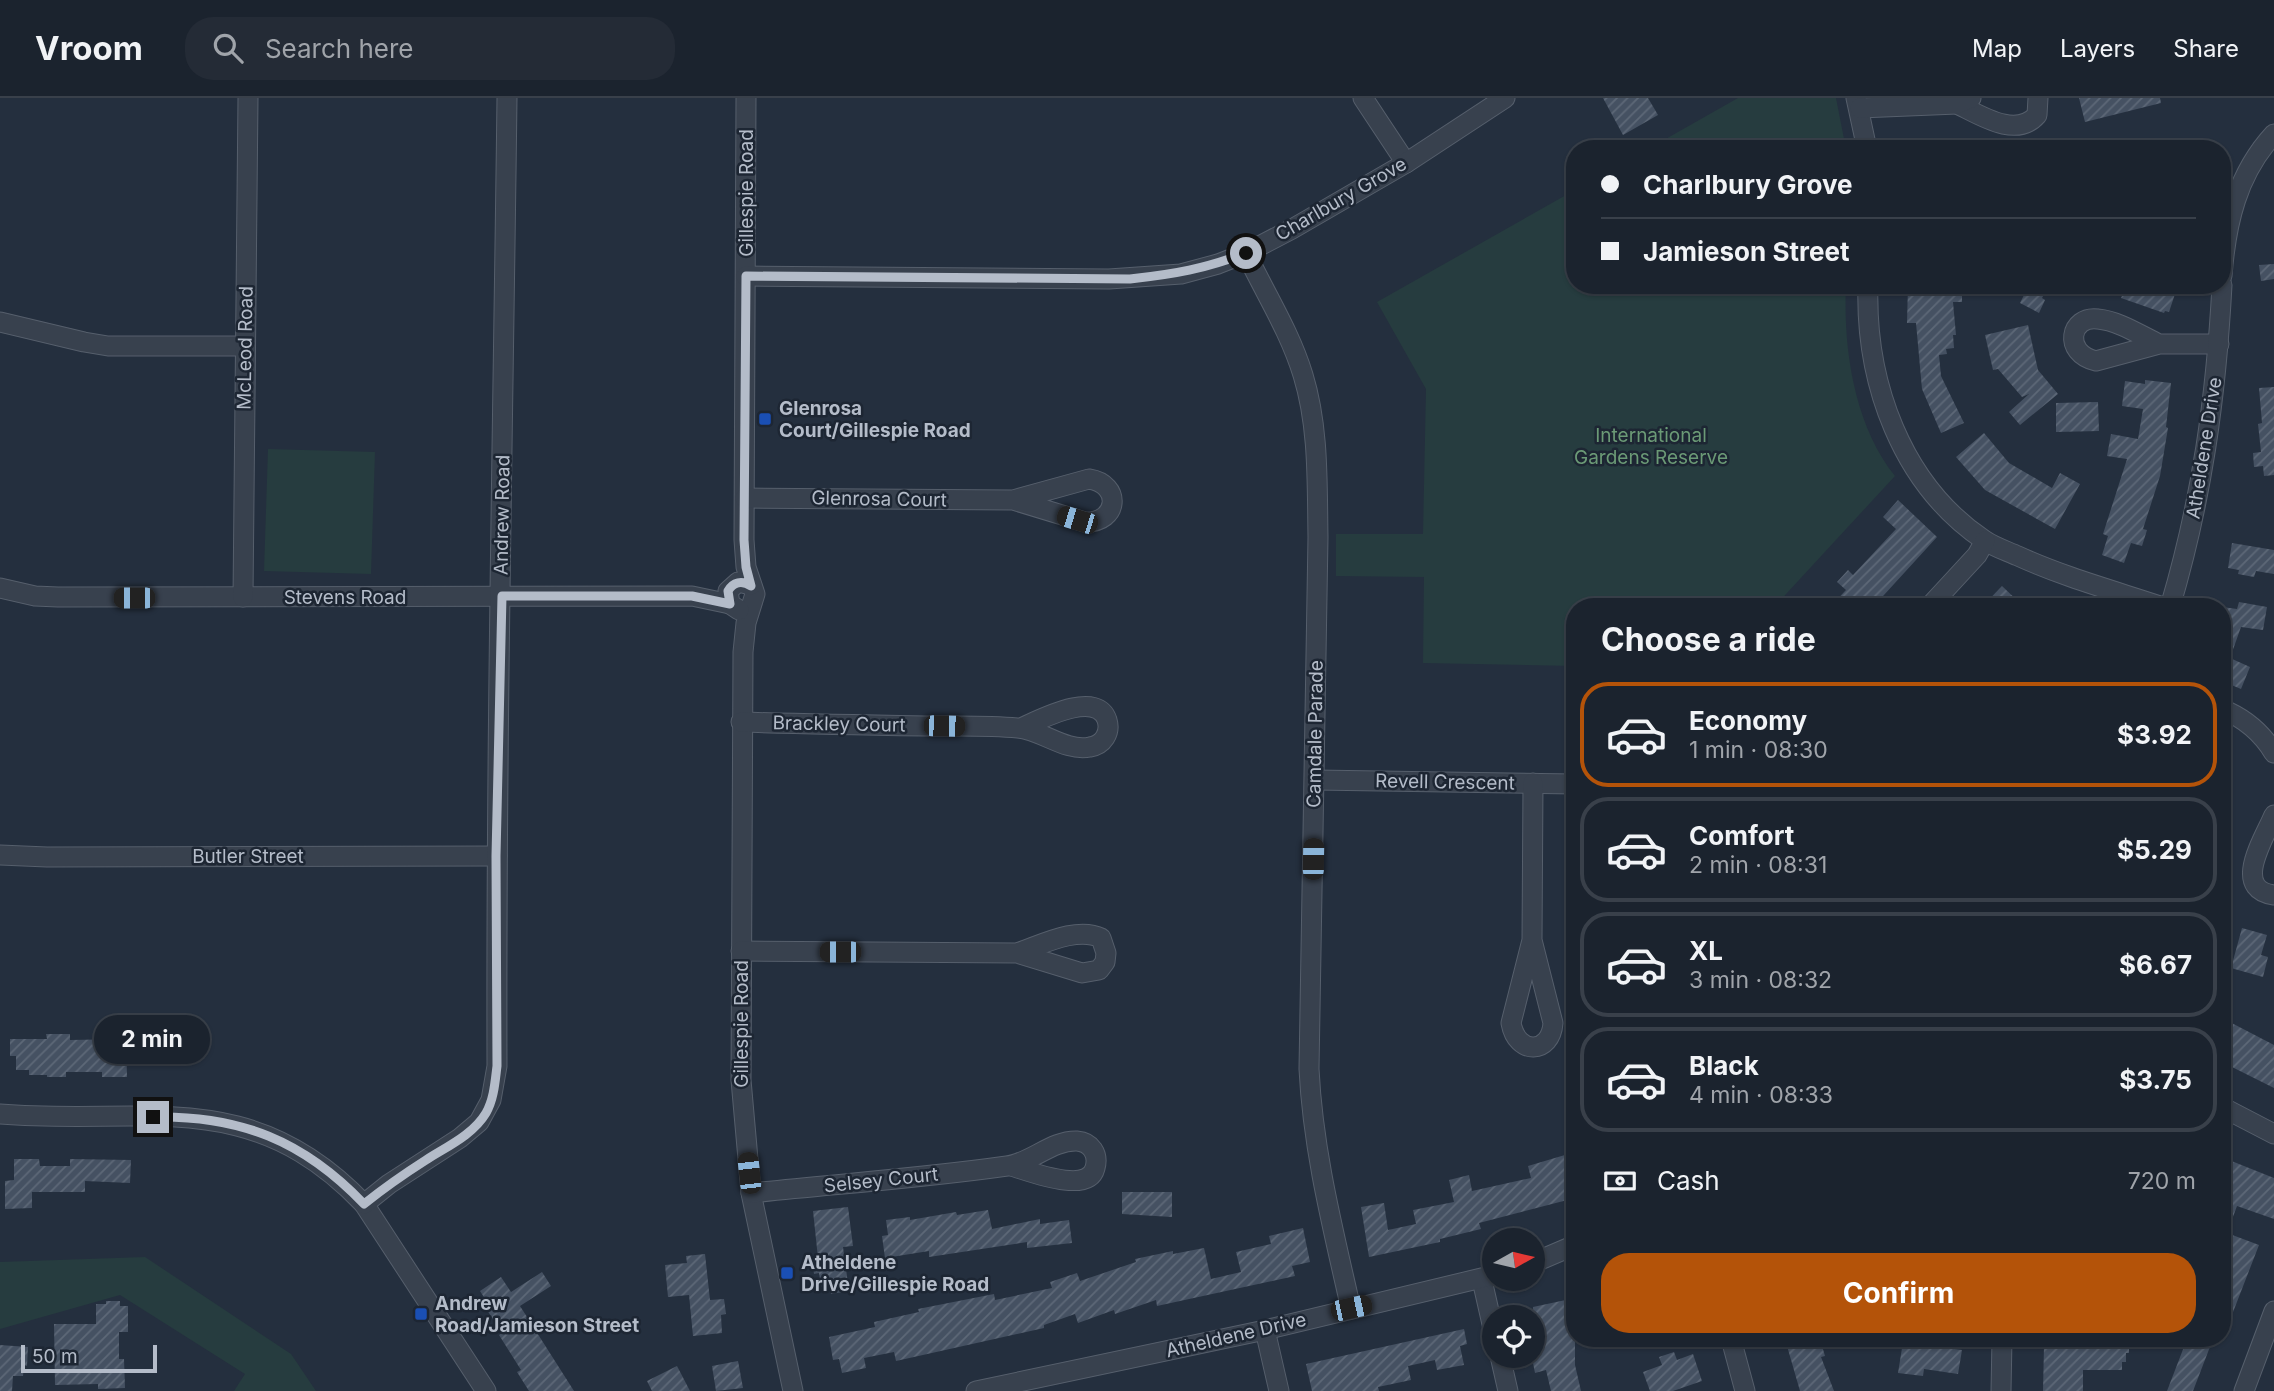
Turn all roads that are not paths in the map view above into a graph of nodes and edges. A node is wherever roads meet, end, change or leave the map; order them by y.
1 (248, 98) edge
2 (507, 98) edge
3 (747, 98) edge
4 (1363, 98) edge
5 (1505, 98) edge
6 (2038, 98) edge
7 (1964, 101) edge
8 (1858, 103) edge
9 (2274, 134) edge
10 (1865, 140) edge
11 (1406, 163) junction
12 (2231, 212) edge
13 (1246, 253) junction
14 (746, 276) junction
15 (1869, 294) edge
16 (2222, 294) edge
17 (0, 321) edge
18 (2160, 344) dead end
19 (2219, 344) junction
20 (245, 346) junction
21 (745, 498) junction
22 (1013, 500) dead end
23 (1985, 541) junction
24 (0, 588) edge
25 (502, 596) junction
26 (738, 596) junction
27 (243, 597) junction
28 (1937, 598) edge
29 (2136, 598) edge
30 (2172, 598) edge
31 (2231, 714) edge
32 (741, 722) junction
33 (1021, 728) dead end
34 (2274, 753) edge
35 (1315, 780) junction
36 (1533, 783) junction
37 (1566, 784) edge
38 (2274, 815) edge
39 (0, 855) edge
40 (496, 856) junction
41 (2274, 895) edge
42 (1532, 940) junction
43 (741, 951) junction
44 (1017, 953) dead end
45 (2231, 1112) edge
46 (0, 1114) edge
47 (2274, 1134) edge
48 (1012, 1166) dead end
49 (751, 1193) junction
50 (364, 1204) junction
51 (1566, 1249) edge
52 (1545, 1258) edge
53 (1482, 1279) edge
54 (1351, 1308) junction
55 (2274, 1311) edge
56 (1265, 1330) junction
57 (1733, 1347) edge
58 (2002, 1347) edge
59 (1503, 1368) edge
60 (1043, 1384) edge
61 (486, 1391) edge
62 (793, 1391) edge
63 (975, 1391) edge
64 (1279, 1391) edge
65 (1508, 1391) edge
66 (1745, 1391) edge
67 (2001, 1391) edge
68 (2244, 1391) edge

1 - 20 street, McLeod Road
2 - 25 street, Andrew Road
3 - 14 street, Gillespie Road
4 - 11 street
5 - 11 street, Charlbury Grove
6 - 7 street
7 - 8 street
8 - 10 street
9 - 12 street
11 - 13 street, Charlbury Grove
13 - 14 street, Charlbury Grove
13 - 35 street, Camdale Parade
14 - 21 street, Gillespie Road
15 - 23 street
16 - 19 street, Atheldene Drive
17 - 20 street
18 - 19 street
19 - 30 street, Atheldene Drive
20 - 27 street, McLeod Road
21 - 22 street, Glenrosa Court
21 - 26 street, Gillespie Road
23 - 28 street
23 - 29 street
24 - 27 street, Stevens Road
25 - 26 street, Stevens Road
25 - 27 street, Stevens Road
25 - 40 street, Andrew Road
26 - 32 street, Gillespie Road
31 - 34 street
32 - 33 street, Brackley Court
32 - 43 street, Gillespie Road
35 - 36 street, Revell Crescent
35 - 54 street, Camdale Parade
36 - 37 street, Revell Crescent
36 - 42 street
38 - 41 street
39 - 40 street, Butler Street
40 - 50 street, Andrew Road
42 - 42 street
43 - 44 street
43 - 49 street, Gillespie Road
45 - 47 street
46 - 50 street
48 - 49 street, Selsey Court
49 - 62 street, Gillespie Road
50 - 61 street
51 - 52 street
53 - 54 street, Atheldene Drive
54 - 56 street, Atheldene Drive
55 - 68 street
56 - 60 street, Atheldene Drive
56 - 64 street
57 - 66 street
58 - 67 street
59 - 65 street
60 - 63 street, Atheldene Drive

